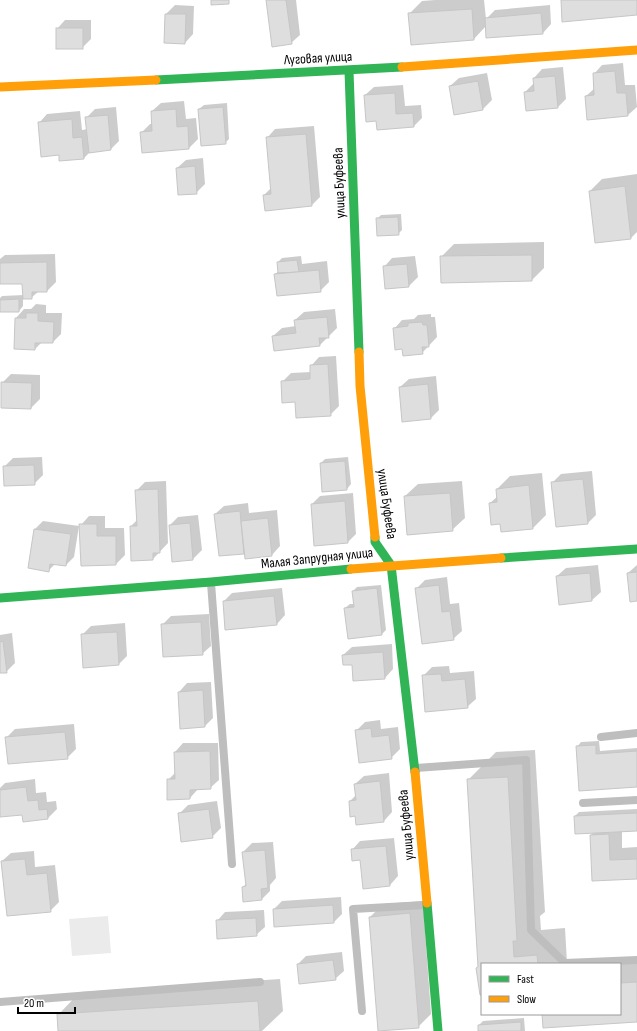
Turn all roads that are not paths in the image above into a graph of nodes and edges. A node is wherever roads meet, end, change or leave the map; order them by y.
1 (637, 50) edge
2 (349, 71) junction
3 (0, 87) edge
4 (637, 549) edge
5 (391, 565) junction
6 (211, 582) junction
7 (0, 598) edge
8 (637, 733) edge
9 (601, 737) dead end
10 (415, 768) junction
11 (637, 800) edge
12 (583, 803) dead end
13 (232, 864) dead end
14 (426, 905) junction
15 (637, 960) edge
16 (260, 982) dead end
17 (0, 1002) edge
18 (362, 1011) dead end
19 (438, 1031) edge

1 - 2 street, Луговая улица
2 - 3 street, Луговая улица
2 - 5 street, улица Буфеева
4 - 5 street, Малая Запрудная улица
5 - 6 street, Малая Запрудная улица
5 - 10 street, улица Буфеева
6 - 7 street, Малая Запрудная улица
6 - 13 lane
8 - 9 lane
10 - 14 street, улица Буфеева
10 - 15 lane
11 - 12 lane
14 - 18 lane
14 - 19 street, улица Буфеева
16 - 17 lane

